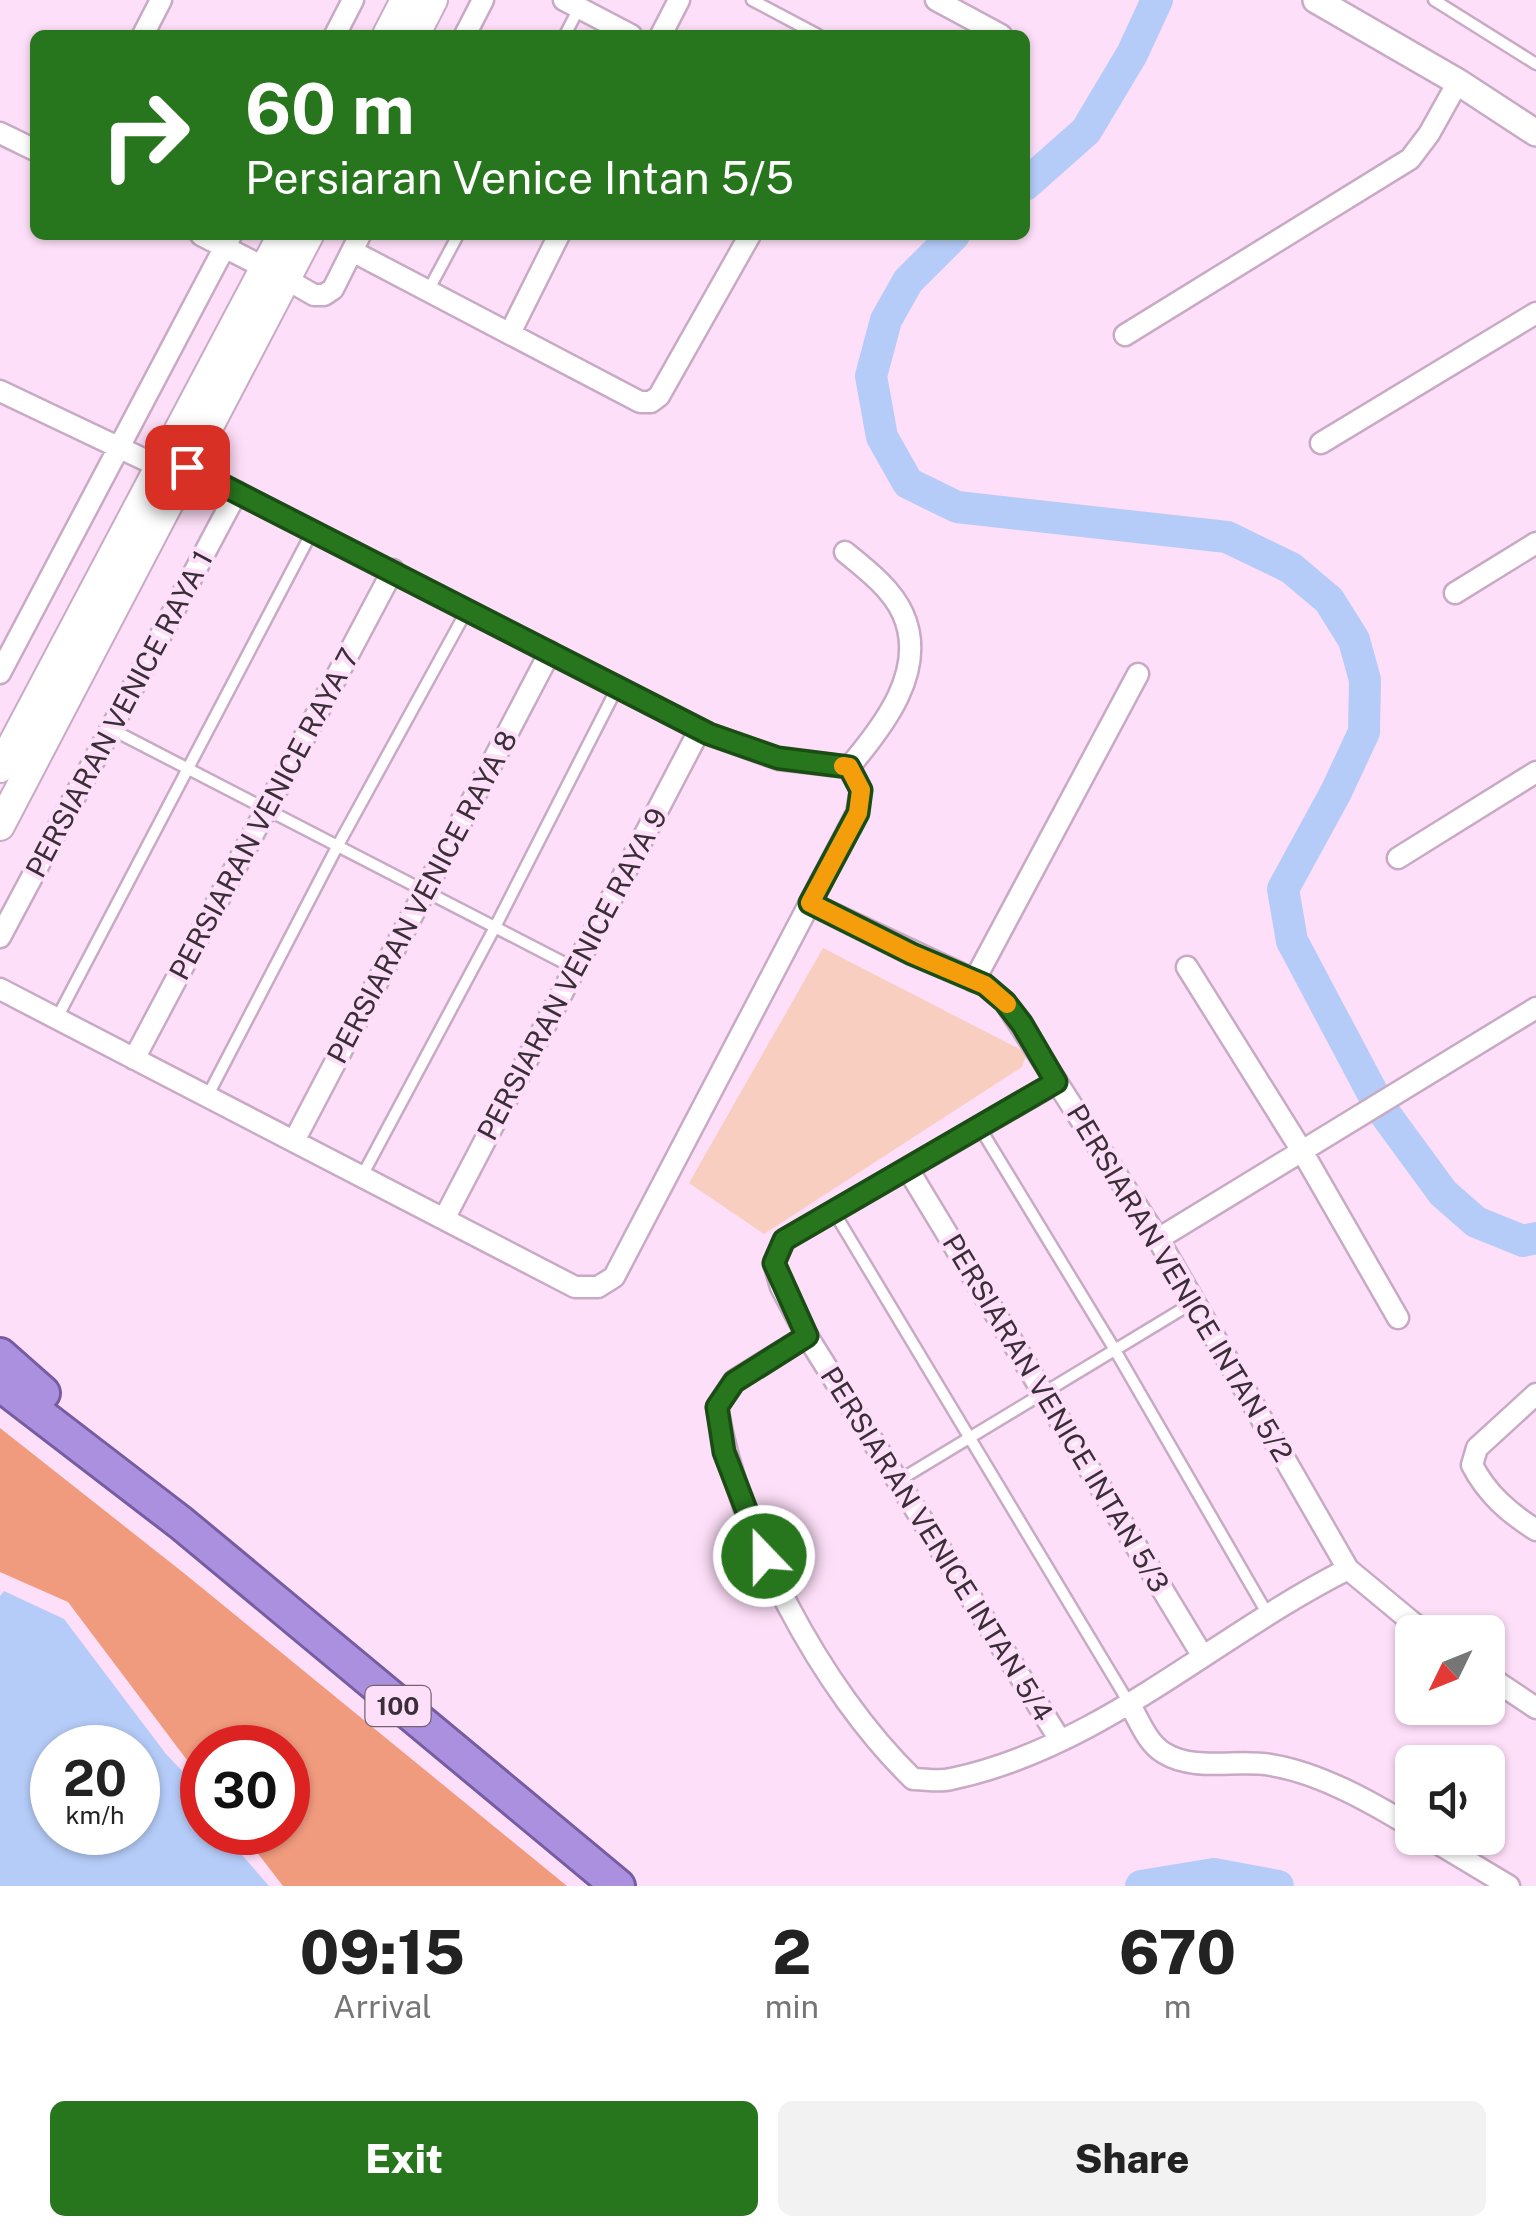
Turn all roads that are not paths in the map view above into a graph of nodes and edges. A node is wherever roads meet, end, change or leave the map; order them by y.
1 (161, 0) edge
2 (353, 0) edge
3 (405, 0) edge
4 (433, 0) edge
5 (483, 0) edge
6 (678, 0) edge
7 (752, 0) edge
8 (936, 0) edge
9 (1316, 0) edge
10 (1434, 0) edge
11 (573, 3) edge
12 (146, 30) edge
13 (338, 30) edge
14 (390, 30) edge
15 (418, 30) edge
16 (468, 30) edge
17 (565, 30) edge
18 (622, 30) edge
19 (663, 30) edge
20 (809, 30) edge
21 (992, 30) edge
22 (1536, 64) edge
23 (1458, 82) junction
24 (0, 132) edge
25 (1536, 133) edge
26 (30, 147) edge
27 (281, 240) edge
28 (304, 240) edge
29 (455, 240) edge
30 (556, 240) edge
31 (747, 240) edge
32 (228, 241) edge
33 (356, 243) edge
34 (276, 274) junction
35 (428, 291) junction
36 (1536, 313) edge
37 (510, 333) junction
38 (1125, 334) dead end
39 (0, 390) edge
40 (1321, 443) dead end
41 (120, 448) junction
42 (174, 467) junction
43 (237, 492) junction
44 (314, 530) junction
45 (1536, 543) edge
46 (845, 552) dead end
47 (393, 570) junction
48 (1455, 592) dead end
49 (468, 609) junction
50 (92, 623) junction
51 (550, 652) junction
52 (0, 672) edge
53 (1138, 674) dead end
54 (618, 686) junction
55 (111, 729) junction
56 (700, 729) junction
57 (849, 767) junction
58 (0, 768) edge
59 (187, 768) junction
60 (1536, 772) edge
61 (266, 809) junction
62 (0, 826) edge
63 (336, 847) junction
64 (1398, 858) dead end
65 (424, 891) junction
66 (810, 903) junction
67 (494, 929) junction
68 (0, 937) edge
69 (575, 968) junction
70 (1186, 968) dead end
71 (974, 980) junction
72 (0, 989) edge
73 (1536, 1008) edge
74 (56, 1018) junction
75 (134, 1058) junction
76 (1056, 1082) junction
77 (207, 1098) junction
78 (980, 1128) junction
79 (294, 1141) junction
80 (1302, 1151) junction
81 (909, 1171) junction
82 (361, 1177) junction
83 (834, 1212) junction
84 (444, 1219) junction
85 (1158, 1239) junction
86 (1195, 1302) junction
87 (1398, 1318) dead end
88 (807, 1336) junction
89 (1115, 1350) junction
90 (0, 1355) edge
91 (0, 1384) edge
92 (1044, 1393) junction
93 (1536, 1394) edge
94 (971, 1437) junction
95 (898, 1481) junction
96 (181, 1524) junction
97 (1536, 1530) edge
98 (1348, 1568) junction
99 (1268, 1613) junction
100 (1404, 1615) edge
101 (1202, 1655) junction
102 (1505, 1687) edge
103 (1130, 1702) junction
104 (1536, 1708) edge
105 (1060, 1740) junction
106 (1395, 1816) edge
107 (1457, 1855) edge
108 (618, 1886) edge
109 (1509, 1886) edge

1 - 12 street
2 - 13 street
3 - 14 main road
4 - 15 main road
5 - 16 street
6 - 19 street
7 - 20 lane
8 - 21 street
9 - 23 street
10 - 22 lane
11 - 17 lane
11 - 18 street
23 - 25 street
23 - 38 street
24 - 26 street
27 - 34 main road
28 - 34 main road
29 - 35 lane
30 - 37 street
31 - 37 street
32 - 34 street
32 - 41 street
33 - 34 street
33 - 35 street
34 - 42 main road
34 - 42 main road
35 - 37 street
36 - 40 street
39 - 41 street
41 - 42 street
41 - 52 street
42 - 43 street
42 - 50 main road
43 - 44 street
43 - 55 street, PERSIARAN VENICE RAYA 1
44 - 47 street
44 - 59 lane
45 - 48 street
46 - 57 street
47 - 49 street
47 - 61 street, PERSIARAN VENICE RAYA 7
49 - 51 street
49 - 63 lane
50 - 58 main road
50 - 62 main road
51 - 54 street
51 - 65 street, PERSIARAN VENICE RAYA 8
53 - 71 street
54 - 56 street
54 - 67 lane
55 - 59 lane
55 - 68 street, PERSIARAN VENICE RAYA 1
56 - 57 street
56 - 69 street, PERSIARAN VENICE RAYA 9
57 - 66 street
59 - 61 lane
59 - 74 lane
60 - 64 street
61 - 63 lane
61 - 75 street, PERSIARAN VENICE RAYA 7
63 - 65 lane
63 - 77 lane
65 - 67 lane
65 - 79 street, PERSIARAN VENICE RAYA 8
66 - 71 street, PERSIARAN VENICE INTAN 5/2
66 - 84 street
67 - 69 lane
67 - 82 lane
69 - 84 street, PERSIARAN VENICE RAYA 9
70 - 80 street
71 - 76 street, PERSIARAN VENICE INTAN 5/2
72 - 74 street
73 - 80 street
74 - 75 street
75 - 77 street
76 - 78 street
76 - 85 street, PERSIARAN VENICE INTAN 5/2
77 - 79 street
78 - 81 street
78 - 89 lane
79 - 82 street
80 - 85 street
80 - 87 street
81 - 83 street
81 - 92 street, PERSIARAN VENICE INTAN 5/3
82 - 84 street
83 - 88 street, PERSIARAN VENICE INTAN 5/4
83 - 94 lane
85 - 86 street, PERSIARAN VENICE INTAN 5/2
86 - 89 lane
86 - 98 street, PERSIARAN VENICE INTAN 5/2
88 - 95 street, PERSIARAN VENICE INTAN 5/4
88 - 105 street
89 - 92 lane
89 - 99 lane
90 - 96 highway, 100
91 - 96 highway, 100
92 - 94 lane
92 - 101 street, PERSIARAN VENICE INTAN 5/3
93 - 97 street
94 - 95 lane
94 - 103 lane
95 - 105 street, PERSIARAN VENICE INTAN 5/4
96 - 108 highway, 100
98 - 99 street
98 - 100 street, PERSIARAN VENICE INTAN 5/2
99 - 101 street
101 - 103 street
102 - 104 street
103 - 105 street
103 - 106 street
107 - 109 street

